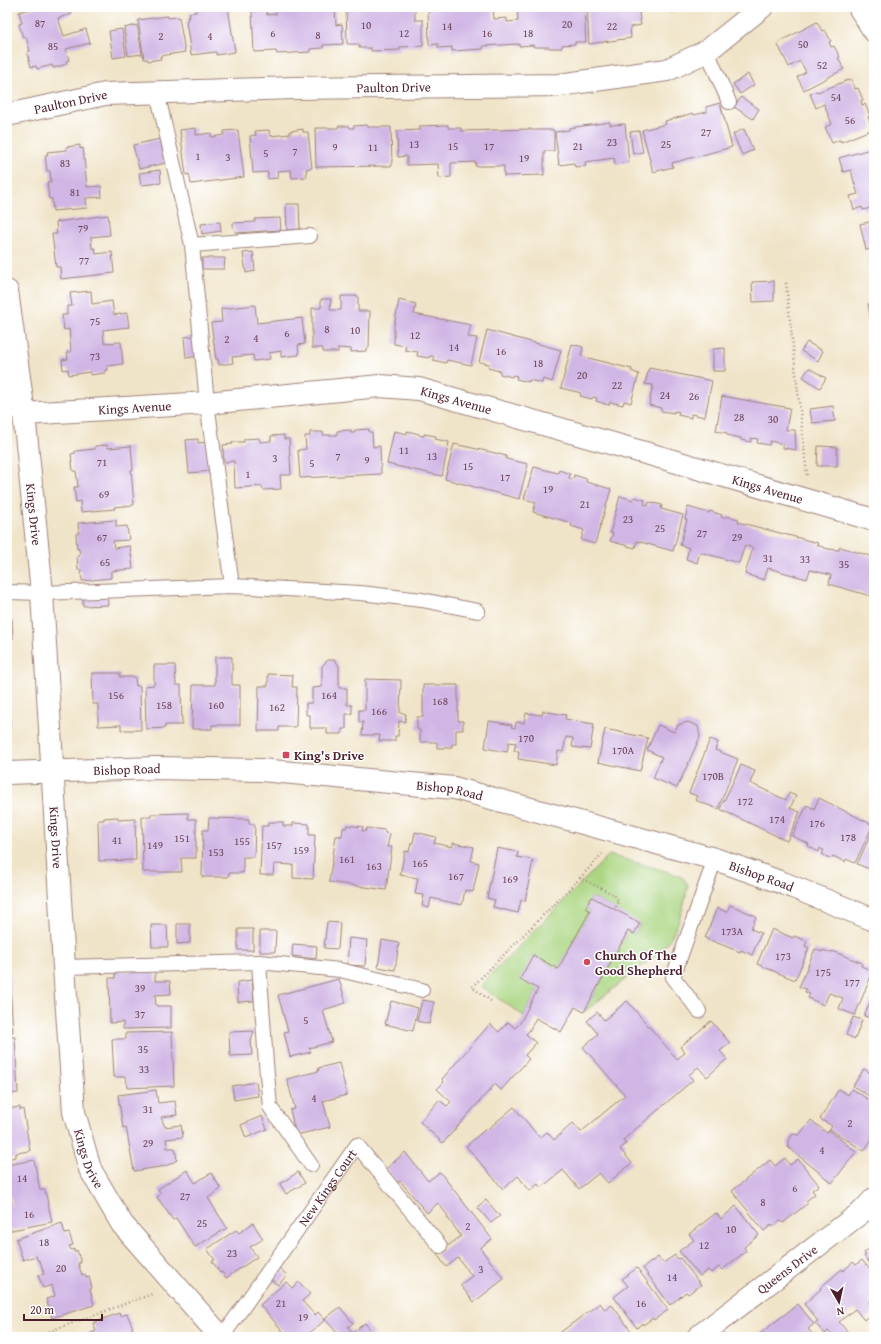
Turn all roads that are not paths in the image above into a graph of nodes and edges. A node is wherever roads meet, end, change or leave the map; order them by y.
1 (762, 7) edge
2 (859, 7) edge
3 (874, 31) edge
4 (707, 51) junction
5 (157, 92) junction
6 (729, 102) dead end
7 (7, 115) edge
8 (310, 236) dead end
9 (192, 245) junction
10 (7, 291) edge
11 (207, 403) junction
12 (24, 414) junction
13 (874, 520) edge
14 (232, 586) junction
15 (7, 592) edge
16 (42, 593) junction
17 (478, 611) dead end
18 (52, 772) junction
19 (7, 774) edge
20 (715, 859) junction
21 (874, 920) edge
22 (259, 962) junction
23 (64, 967) junction
24 (422, 990) dead end
25 (699, 1011) dead end
26 (311, 1165) dead end
27 (874, 1199) edge
28 (440, 1246) dead end
29 (221, 1337) edge
30 (698, 1337) edge

1 - 4 street, Paulton Drive
2 - 3 street
4 - 5 street, Paulton Drive
4 - 6 lane
5 - 7 street, Paulton Drive
5 - 9 lane
8 - 9 lane
9 - 11 lane
10 - 12 street, Kings Drive
11 - 12 street, Kings Avenue
11 - 13 street, Kings Avenue
11 - 14 lane
12 - 16 street, Kings Drive
14 - 16 lane
14 - 17 lane
15 - 16 lane
16 - 18 street, Kings Drive
18 - 19 street, Bishop Road
18 - 20 street, Bishop Road
18 - 23 street, Kings Drive
20 - 21 street, Bishop Road
20 - 25 lane
22 - 23 lane
22 - 24 lane
22 - 26 lane
23 - 29 street, Kings Drive
27 - 30 street, Queens Drive
28 - 29 lane, New Kings Court

